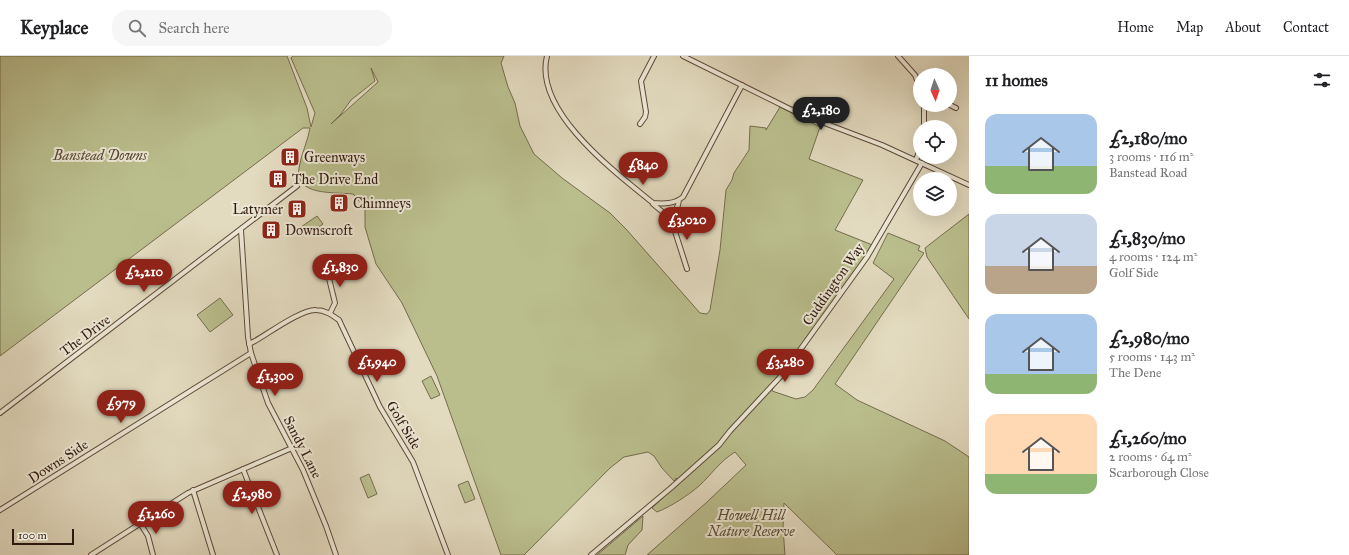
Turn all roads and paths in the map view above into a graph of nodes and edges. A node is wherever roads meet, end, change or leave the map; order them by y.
1 (547, 56) edge
2 (654, 56) edge
3 (683, 56) edge
4 (898, 56) edge
5 (913, 73) edge
6 (742, 85) junction
7 (640, 124) dead end
8 (913, 159) edge
9 (921, 164) edge
10 (924, 164) edge
11 (969, 184) edge
12 (297, 186) dead end
13 (678, 200) junction
14 (653, 203) junction
15 (671, 219) junction
16 (241, 230) junction
17 (324, 258) dead end
18 (687, 269) dead end
19 (330, 313) junction
20 (249, 344) junction
21 (251, 354) junction
22 (0, 413) edge
23 (292, 448) junction
24 (243, 469) junction
25 (193, 490) junction
26 (0, 510) edge
27 (140, 523) junction
28 (91, 555) edge
29 (153, 555) edge
30 (213, 555) edge
31 (277, 555) edge
32 (336, 555) edge
33 (448, 555) edge
34 (591, 555) edge

1 - 14 street
2 - 7 street
3 - 6 street
4 - 5 street
6 - 8 street
6 - 13 street
9 - 34 street, Cuddington Way
10 - 11 street
12 - 16 street, The Drive
13 - 14 street
13 - 15 street
14 - 15 street
15 - 18 street
16 - 20 street, Sandy Lane
16 - 22 street, The Drive
17 - 19 street
19 - 20 street
19 - 33 street, Golf Side
20 - 21 street, Sandy Lane
21 - 23 street, Sandy Lane
21 - 26 street, Downs Side
23 - 24 street
23 - 32 street, Sandy Lane
24 - 25 street
24 - 31 street
25 - 27 street
25 - 30 street
27 - 28 street
27 - 29 street

